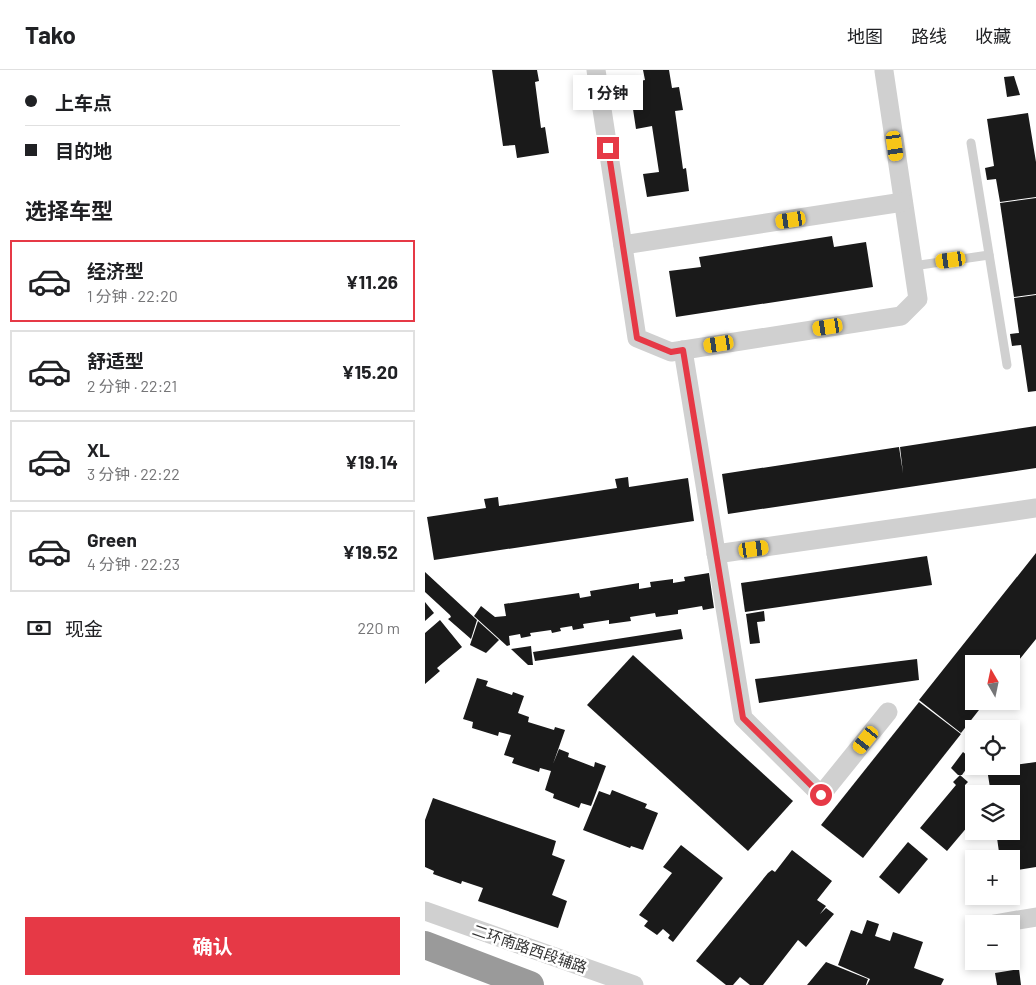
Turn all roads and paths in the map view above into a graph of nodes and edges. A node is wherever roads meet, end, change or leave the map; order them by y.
1 (596, 70) edge
2 (884, 70) edge
3 (888, 70) edge
4 (971, 143) dead end
5 (903, 202) junction
6 (623, 245) junction
7 (989, 255) junction
8 (913, 266) junction
9 (683, 350) junction
10 (1007, 365) dead end
11 (1036, 508) edge
12 (716, 554) junction
13 (888, 712) dead end
14 (425, 912) edge
15 (1036, 917) edge
16 (1020, 920) edge
17 (425, 945) edge
18 (529, 985) edge
19 (634, 985) edge

1 - 6 street
2 - 3 street
2 - 5 street
4 - 7 lane
5 - 6 street
5 - 8 street
6 - 9 street
7 - 8 lane
7 - 10 lane
8 - 9 street
9 - 12 street
11 - 12 street
12 - 13 street
14 - 19 street, 二环南路西段辅路
15 - 16 street
17 - 18 highway

